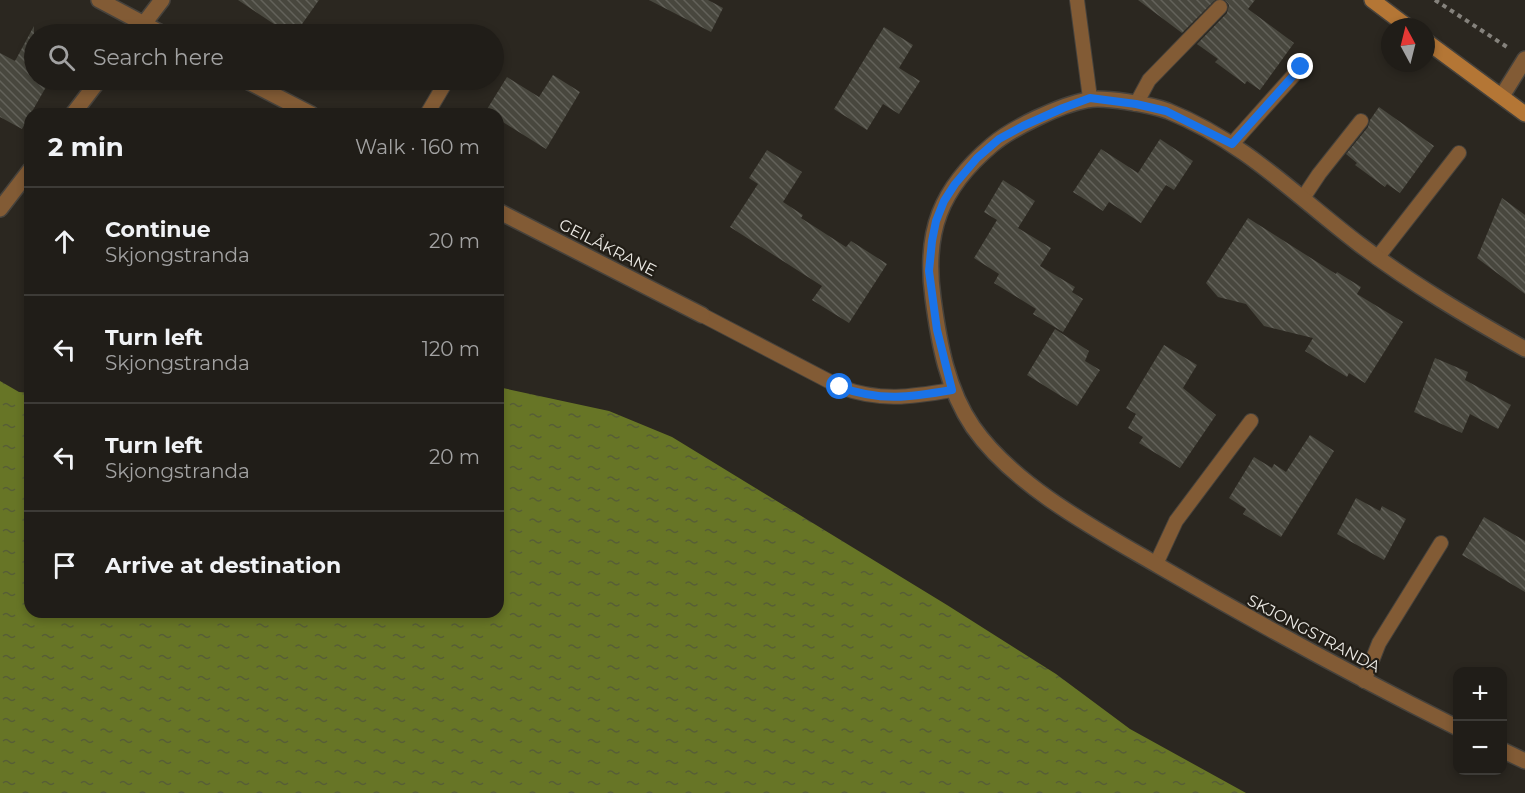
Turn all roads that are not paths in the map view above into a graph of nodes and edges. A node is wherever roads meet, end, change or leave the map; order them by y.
1 (99, 0) edge
2 (162, 0) edge
3 (1077, 0) edge
4 (1372, 0) edge
5 (1220, 8) dead end
6 (1396, 18) edge
7 (133, 24) edge
8 (144, 24) edge
9 (1435, 48) edge
10 (1520, 56) edge
11 (1301, 67) dead end
12 (91, 90) edge
13 (264, 90) edge
14 (441, 90) edge
15 (1502, 96) junction
16 (1090, 98) junction
17 (1136, 104) junction
18 (78, 108) edge
19 (299, 108) edge
20 (431, 108) edge
21 (1525, 114) edge
22 (1361, 120) dead end
23 (1232, 144) junction
24 (1459, 153) dead end
25 (24, 178) edge
26 (1303, 198) junction
27 (0, 209) edge
28 (504, 214) edge
29 (1377, 258) junction
30 (702, 315) joint
31 (1525, 349) edge
32 (952, 390) junction
33 (1251, 421) dead end
34 (1441, 543) dead end
35 (1156, 564) junction
36 (1364, 681) junction
37 (1453, 726) edge
38 (1507, 752) edge
39 (1525, 761) edge

1 - 7 street
2 - 8 street
3 - 16 lane
4 - 6 main road
5 - 17 lane
9 - 15 main road
10 - 15 street
11 - 23 lane
12 - 18 street
13 - 19 street
14 - 20 lane
15 - 21 main road
16 - 17 street, SKJONGSTRANDA
16 - 32 street, SKJONGSTRANDA
17 - 23 street, SKJONGSTRANDA
22 - 26 lane
23 - 26 street, SKJONGSTRANDA
24 - 29 lane
25 - 27 street
26 - 29 street, SKJONGSTRANDA
28 - 30 street, GEILÅKRANE
29 - 31 street, SKJONGSTRANDA
30 - 32 lane
32 - 35 street, SKJONGSTRANDA
33 - 35 lane
34 - 36 lane
35 - 36 street, SKJONGSTRANDA
36 - 37 street, SKJONGSTRANDA
38 - 39 street

